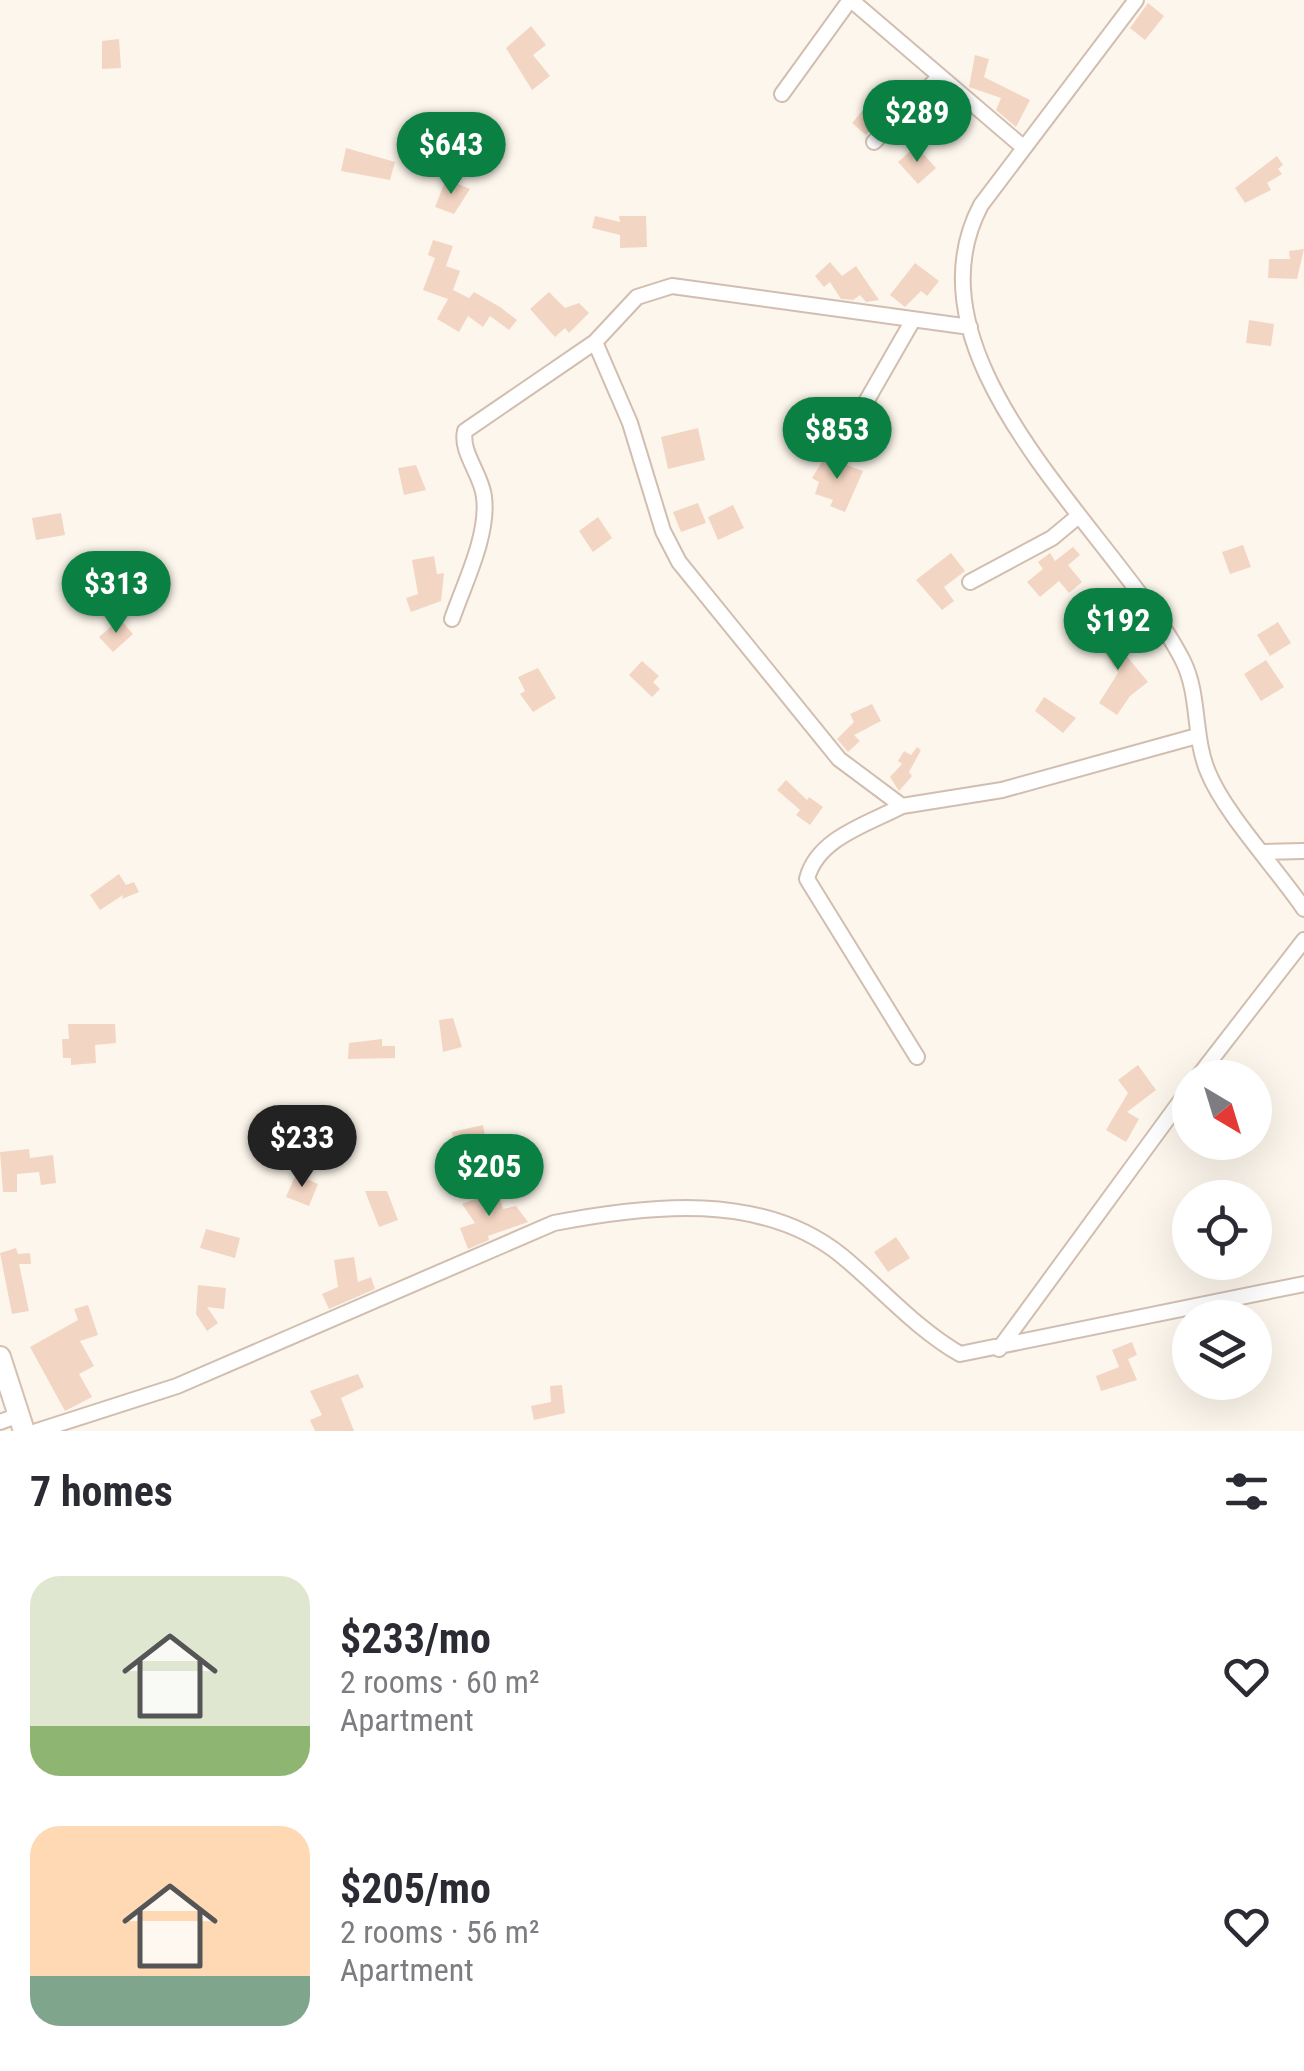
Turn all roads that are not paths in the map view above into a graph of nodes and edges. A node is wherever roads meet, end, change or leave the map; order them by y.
1 (851, 0) edge
2 (1136, 0) edge
3 (938, 78) junction
4 (782, 94) dead end
5 (874, 142) dead end
6 (1023, 148) junction
7 (913, 320) junction
8 (970, 327) junction
9 (595, 342) junction
10 (851, 428) dead end
11 (1076, 518) junction
12 (970, 582) dead end
13 (452, 619) dead end
14 (1197, 736) junction
15 (902, 806) junction
16 (1304, 851) edge
17 (1265, 852) junction
18 (1304, 909) edge
19 (1304, 940) edge
20 (917, 1057) dead end
21 (1211, 1060) edge
22 (1172, 1113) edge
23 (1304, 1284) edge
24 (999, 1350) junction
25 (0, 1357) edge
26 (14, 1423) edge
27 (37, 1431) edge

1 - 3 street
1 - 4 street
2 - 6 street
3 - 5 street
3 - 6 street
6 - 8 street
7 - 8 street
7 - 9 street
7 - 10 street
8 - 11 street
9 - 13 street
9 - 15 street
11 - 12 street
11 - 14 street
14 - 15 street
14 - 17 street
15 - 20 street
16 - 17 street
17 - 18 street
19 - 21 street
22 - 24 street
23 - 24 street
24 - 27 street
25 - 26 street

